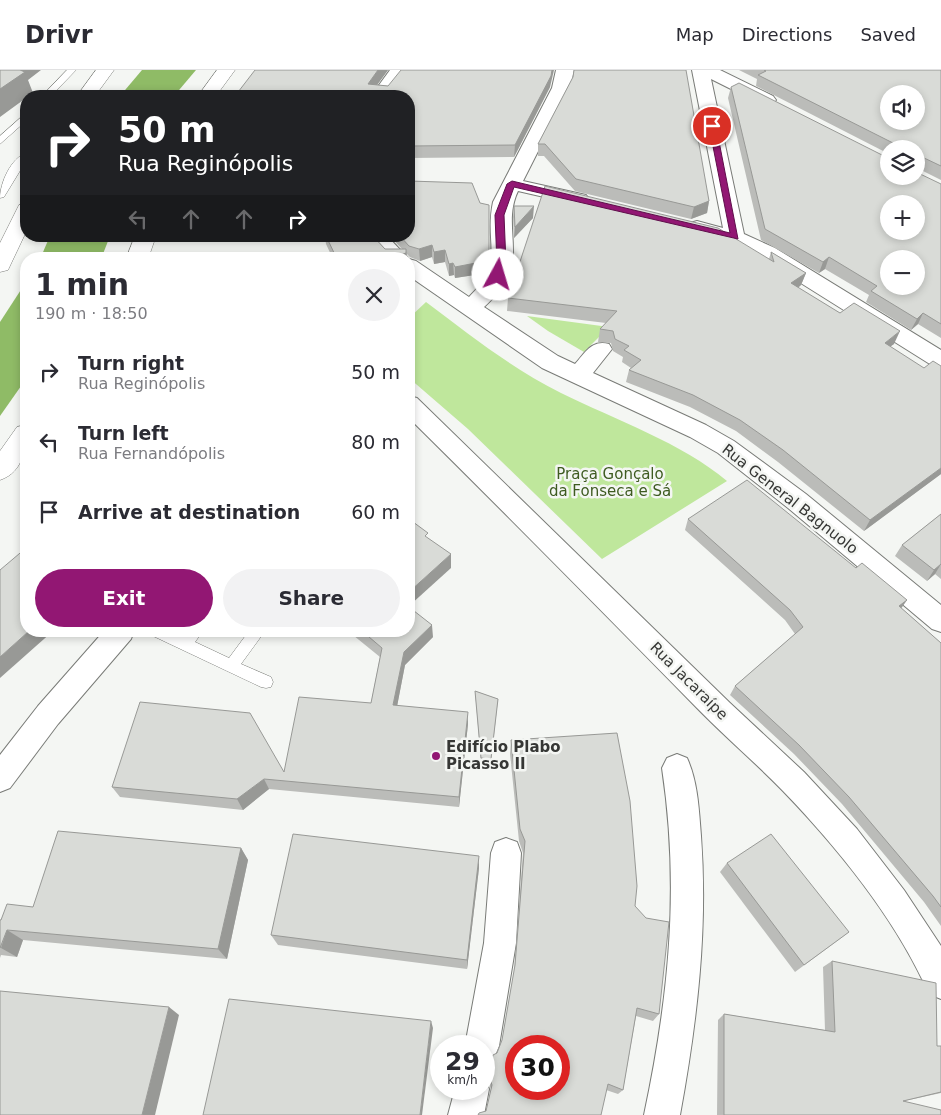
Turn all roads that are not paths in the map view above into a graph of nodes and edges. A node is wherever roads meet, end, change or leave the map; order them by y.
1 (63, 70) edge
2 (72, 70) edge
3 (106, 70) edge
4 (226, 70) edge
5 (399, 70) edge
6 (565, 70) edge
7 (701, 70) edge
8 (707, 70) edge
9 (46, 90) edge
10 (52, 90) edge
11 (91, 90) edge
12 (211, 90) edge
13 (384, 90) edge
14 (785, 110) edge
15 (20, 122) edge
16 (0, 141) edge
17 (20, 162) edge
18 (512, 184) junction
19 (0, 195) edge
20 (598, 204) edge
21 (20, 222) edge
22 (676, 222) edge
23 (735, 237) junction
24 (381, 242) edge
25 (392, 252) edge
26 (0, 264) edge
27 (415, 270) edge
28 (471, 308) junction
29 (601, 348) dead end
30 (941, 360) edge
31 (578, 376) junction
32 (415, 410) edge
33 (20, 442) edge
34 (0, 470) edge
35 (941, 620) edge
36 (116, 637) edge
37 (169, 637) edge
38 (190, 637) edge
39 (253, 637) edge
40 (184, 644) junction
41 (231, 666) junction
42 (266, 682) dead end
43 (678, 768) dead end
44 (0, 778) edge
45 (506, 853) dead end
46 (941, 982) edge
47 (484, 1035) edge
48 (469, 1100) edge
49 (466, 1115) edge
50 (662, 1115) edge

1 - 9 lane
2 - 10 lane
3 - 11 highway
4 - 12 highway
5 - 13 street
6 - 18 street
7 - 23 street
8 - 14 street
15 - 16 lane
17 - 19 lane
18 - 20 street
18 - 28 street
21 - 26 highway
22 - 23 street
23 - 30 street
24 - 25 street
27 - 28 street, Rua General Bagnuolo
28 - 31 street, Rua General Bagnuolo
29 - 31 street
31 - 35 street, Rua General Bagnuolo
32 - 46 street, Rua Jacaraípe
33 - 34 highway
36 - 44 street
37 - 40 lane
38 - 40 lane
39 - 41 lane
40 - 41 lane
41 - 42 lane
43 - 50 street
45 - 47 street
48 - 49 street

